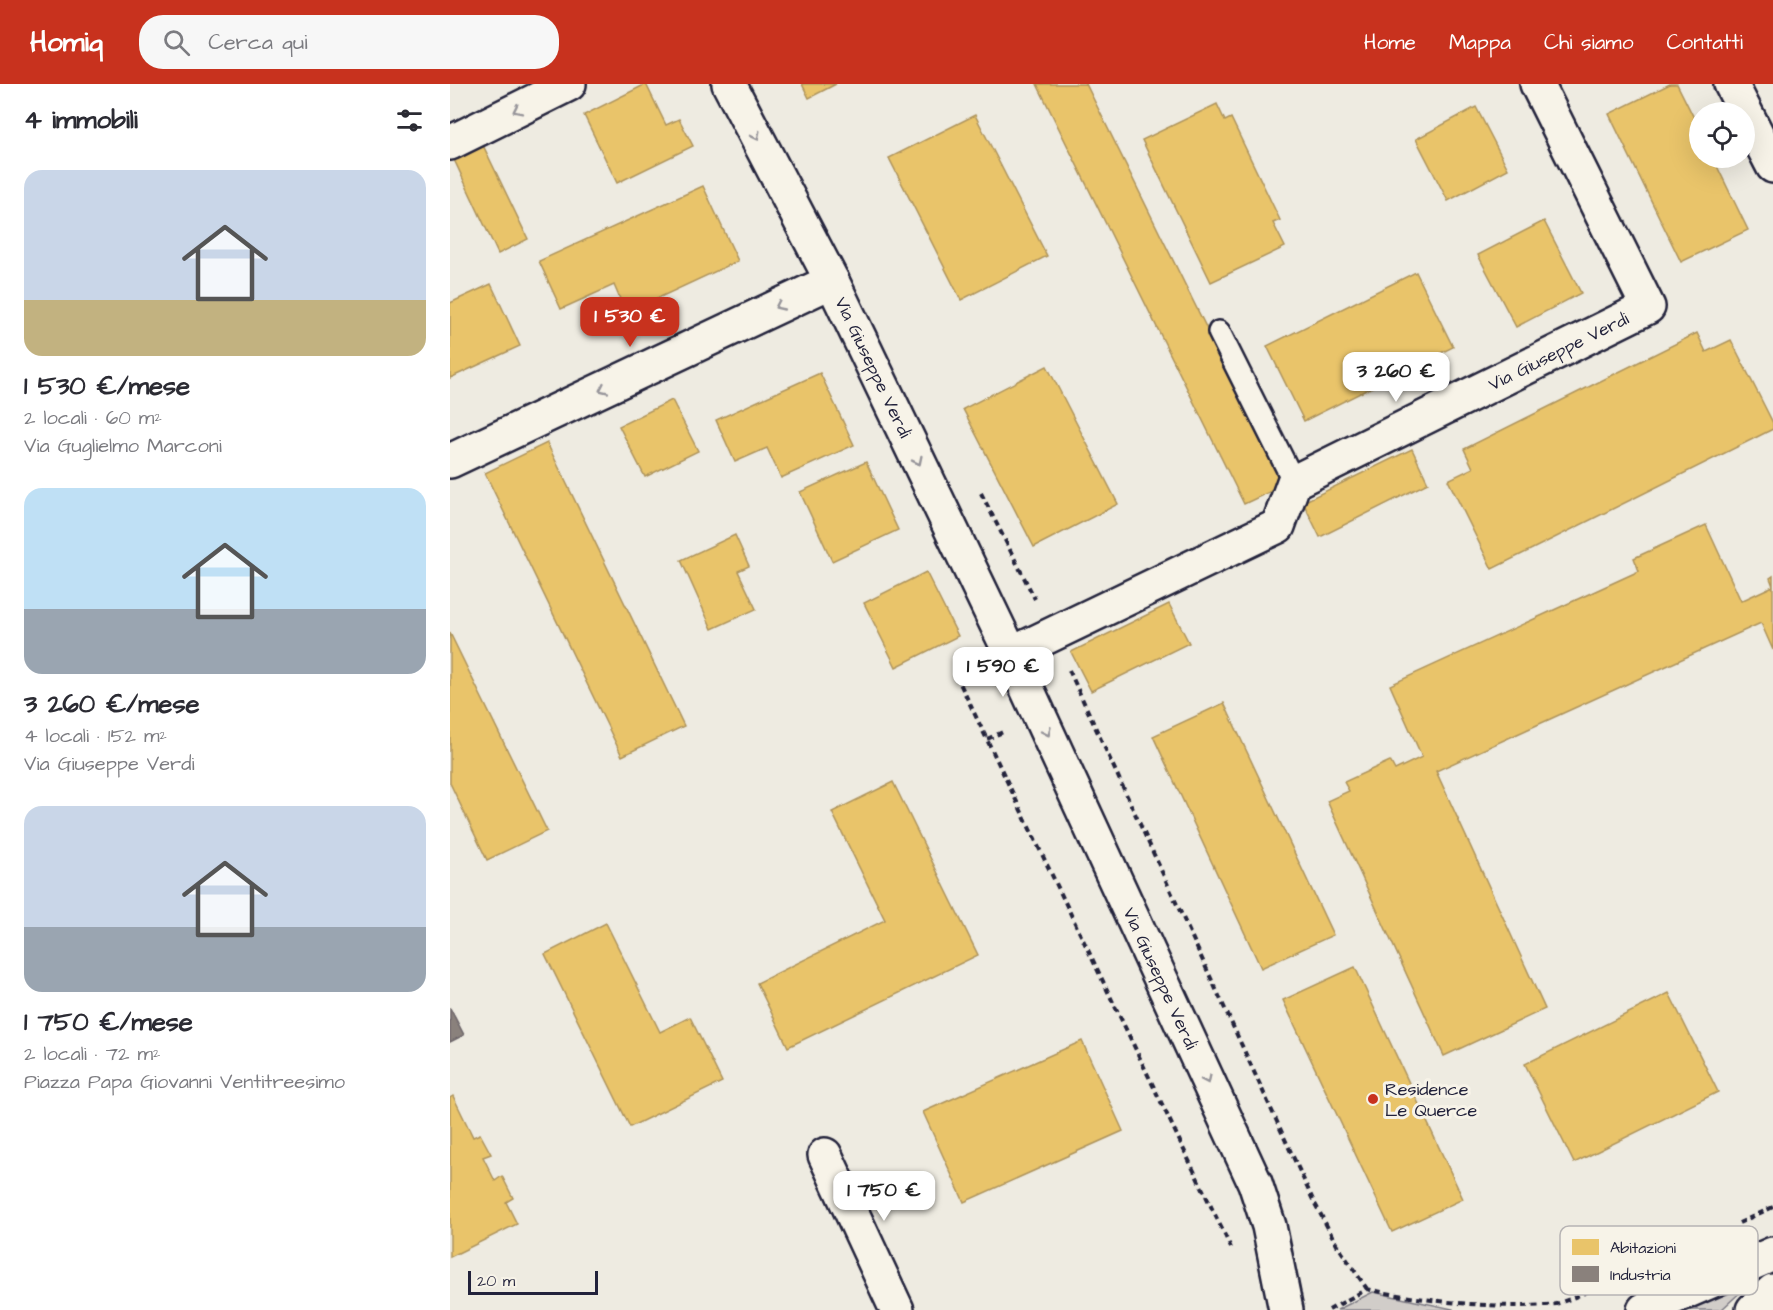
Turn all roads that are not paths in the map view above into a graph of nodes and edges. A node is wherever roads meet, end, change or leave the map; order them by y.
1 (569, 84) edge
2 (729, 84) edge
3 (1537, 84) edge
4 (1731, 84) edge
5 (450, 143) edge
6 (1773, 166) edge
7 (832, 281) junction
8 (1219, 332) dead end
9 (450, 461) edge
10 (1294, 482) junction
11 (1011, 654) junction
12 (825, 1155) dead end
13 (1773, 1254) edge
14 (1758, 1261) edge
15 (1773, 1291) edge
16 (1679, 1295) edge
17 (897, 1310) edge
18 (1286, 1310) edge
19 (1644, 1310) edge
20 (1753, 1310) edge

1 -> 5 street
2 -> 7 street, Via Giuseppe Verdi
3 - 10 street, Via Giuseppe Verdi
4 - 6 street
7 -> 9 street
7 -> 11 street, Via Giuseppe Verdi
8 - 10 lane
10 - 11 street
11 -> 18 street, Via Giuseppe Verdi
12 - 17 street
13 - 14 street
15 - 20 street
16 - 19 street

